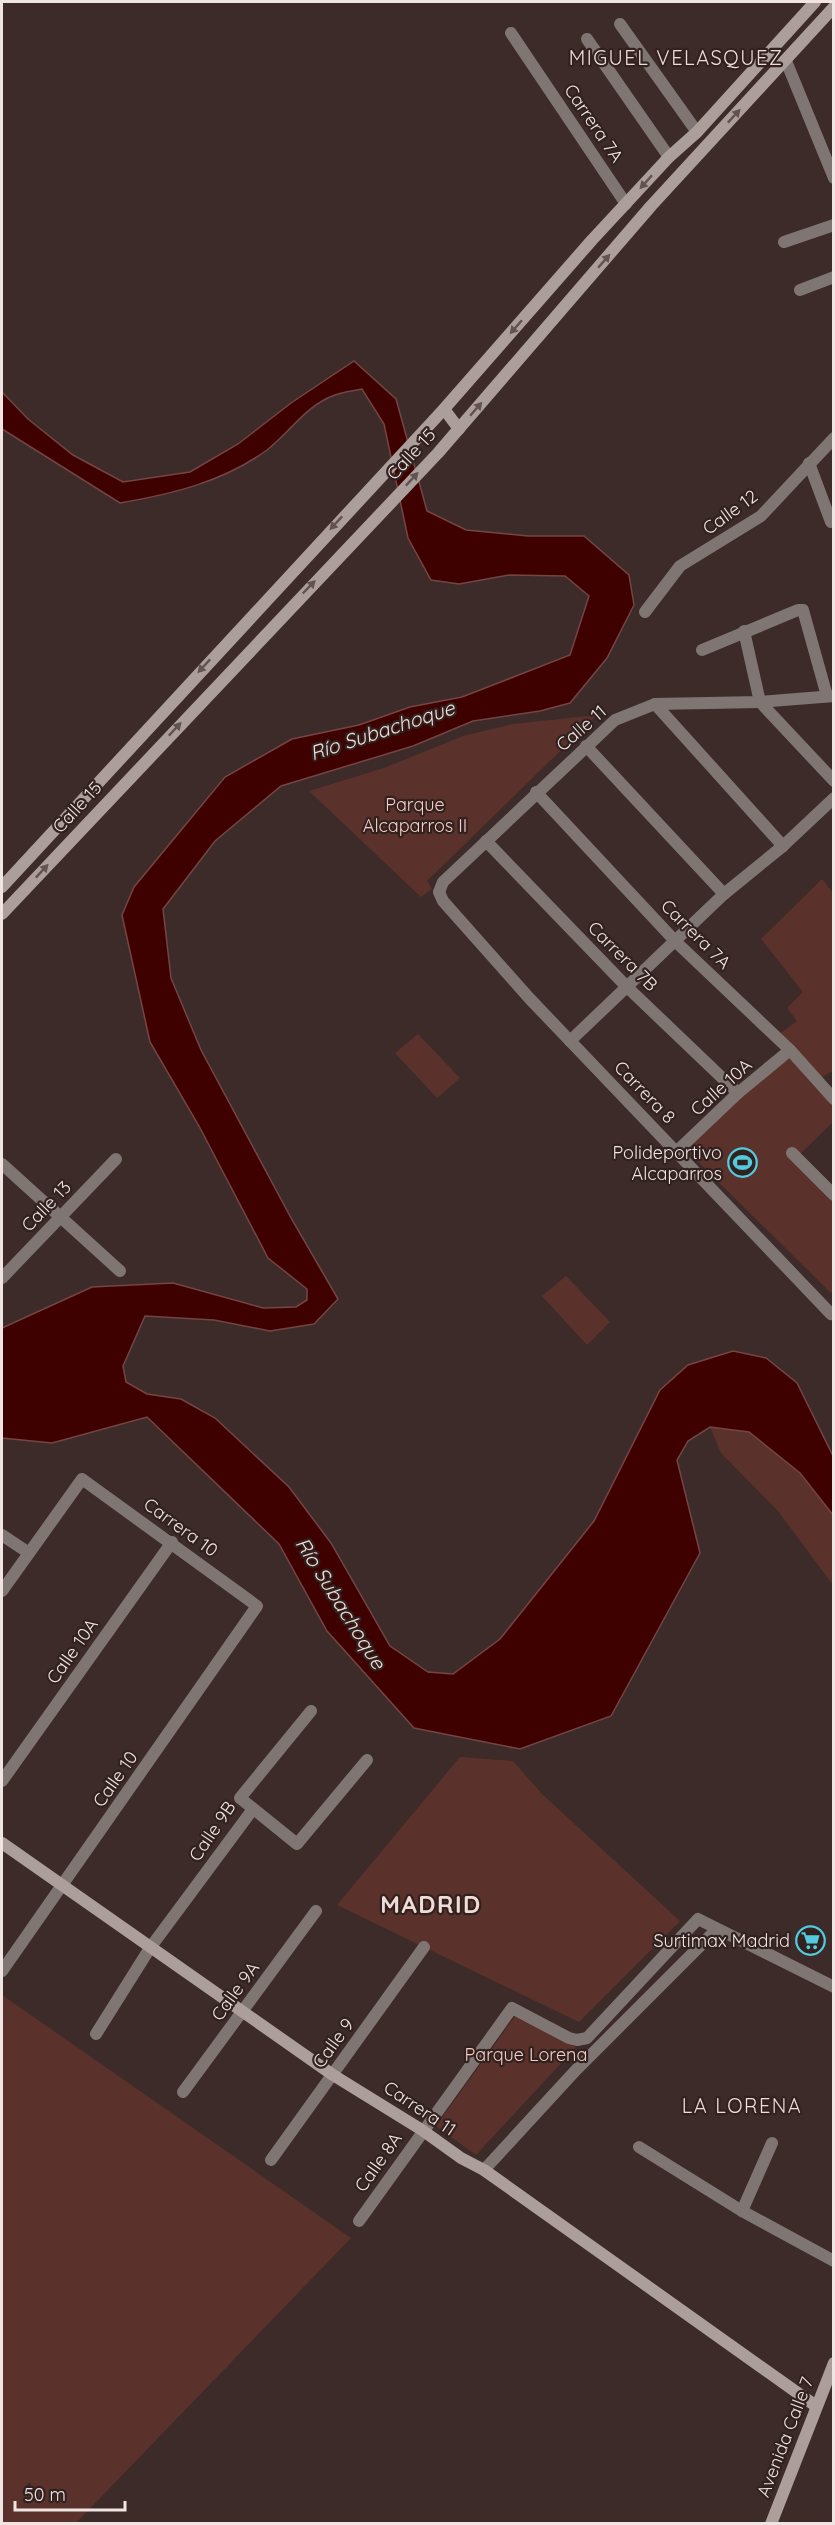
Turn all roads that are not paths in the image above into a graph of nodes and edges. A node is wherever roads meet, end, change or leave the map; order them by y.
1 (815, 2) edge
2 (834, 7) edge
3 (621, 24) dead end
4 (511, 33) dead end
5 (587, 39) dead end
6 (786, 61) junction
7 (697, 132) junction
8 (669, 157) junction
9 (832, 170) edge
10 (627, 204) junction
11 (834, 225) edge
12 (784, 242) dead end
13 (834, 277) edge
14 (800, 290) dead end
15 (444, 409) junction
16 (459, 429) junction
17 (834, 438) edge
18 (834, 449) edge
19 (821, 452) junction
20 (809, 464) junction
21 (831, 522) dead end
22 (645, 612) dead end
23 (247, 620) junction
24 (744, 632) junction
25 (261, 638) junction
26 (702, 650) dead end
27 (830, 696) edge
28 (760, 702) junction
29 (655, 704) junction
30 (586, 746) junction
31 (834, 780) edge
32 (536, 792) junction
33 (834, 798) edge
34 (486, 841) junction
35 (783, 846) junction
36 (2, 887) edge
37 (439, 892) joint
38 (724, 894) junction
39 (2, 914) edge
40 (676, 942) junction
41 (626, 987) junction
42 (570, 1041) junction
43 (790, 1050) junction
44 (738, 1093) junction
45 (833, 1096) edge
46 (677, 1151) junction
47 (792, 1153) dead end
48 (116, 1159) dead end
49 (2, 1164) edge
50 (834, 1196) edge
51 (61, 1215) junction
52 (120, 1271) dead end
53 (2, 1278) edge
54 (832, 1312) edge
55 (2, 1535) edge
56 (172, 1542) junction
57 (29, 1553) junction
58 (2, 1591) edge
59 (257, 1606) joint
60 (311, 1711) dead end
61 (367, 1760) dead end
62 (2, 1781) edge
63 (253, 1809) junction
64 (2, 1843) edge
65 (63, 1886) junction
66 (316, 1911) dead end
67 (716, 1930) junction
68 (424, 1947) dead end
69 (150, 1948) junction
70 (2, 1971) edge
71 (834, 1987) edge
72 (242, 2011) junction
73 (96, 2034) dead end
74 (333, 2075) junction
75 (183, 2092) dead end
76 (422, 2130) junction
77 (772, 2143) dead end
78 (639, 2147) dead end
79 (271, 2160) dead end
80 (484, 2170) junction
81 (742, 2211) junction
82 (359, 2220) dead end
83 (834, 2261) edge
84 (834, 2363) edge
85 (816, 2406) junction
86 (771, 2523) edge

1 - 7 street, Calle 15
2 - 6 street, Calle 15
3 - 7 street
4 - 10 street, Carrera 7A
5 - 8 street
6 - 9 street
16 -> 6 street, Calle 15
7 - 8 street, Calle 15
8 -> 10 street, Calle 15
10 -> 15 street, Calle 15
11 - 12 street
13 - 14 street
15 - 16 street
15 -> 23 street, Calle 15
25 -> 16 street, Calle 15
17 - 19 street, Calle 12
18 - 19 street
19 - 20 street, Calle 12
20 - 21 street
20 - 22 street, Calle 12
23 - 25 street
23 -> 36 street, Calle 15
24 - 26 street
24 - 27 street
24 - 28 street
39 -> 25 street, Calle 15
27 - 28 street, Calle 11
28 - 29 street, Calle 11
28 - 31 street
29 - 30 street, Calle 11
29 - 35 street
30 - 32 street, Calle 11
30 - 38 street
32 - 34 street, Calle 11
32 - 40 street, Carrera 7A
33 - 35 street
34 - 37 street, Calle 11
34 - 41 street, Carrera 7B
35 - 38 street
37 - 42 street, Carrera 8
38 - 40 street
40 - 41 street
40 - 43 street, Carrera 7A
41 - 42 street
41 - 44 street, Carrera 7B
42 - 46 street, Carrera 8
43 - 44 street, Calle 10A
43 - 45 street, Carrera 7A
44 - 46 street, Calle 10A
46 - 54 street, Carrera 8
47 - 50 street
48 - 51 street, Calle 13
49 - 51 street
51 - 52 street
51 - 53 street, Calle 13
55 - 57 street
56 - 57 street, Carrera 10
56 - 59 street, Carrera 10
56 - 62 street, Calle 10A
57 - 58 street
59 - 65 street, Calle 10
60 - 63 street, Calle 9B
61 - 63 street
63 - 69 street, Calle 9B
64 - 65 street, Carrera 11
65 - 69 street, Carrera 11
65 - 70 street, Calle 10
66 - 72 street, Calle 9A
67 - 71 street
67 - 76 street, Calle 8A
67 - 80 street
68 - 74 street, Calle 9
69 - 72 street, Carrera 11
69 - 73 street, Calle 9B
72 - 74 street, Carrera 11
72 - 75 street, Calle 9A
74 - 76 street, Carrera 11
74 - 79 street, Calle 9
76 - 80 street, Carrera 11
76 - 82 street, Calle 8A
77 - 81 street
78 - 81 street
80 - 85 street, Carrera 11
81 - 83 street
84 - 85 street, Avenida Calle 7
85 - 86 street, Avenida Calle 7

